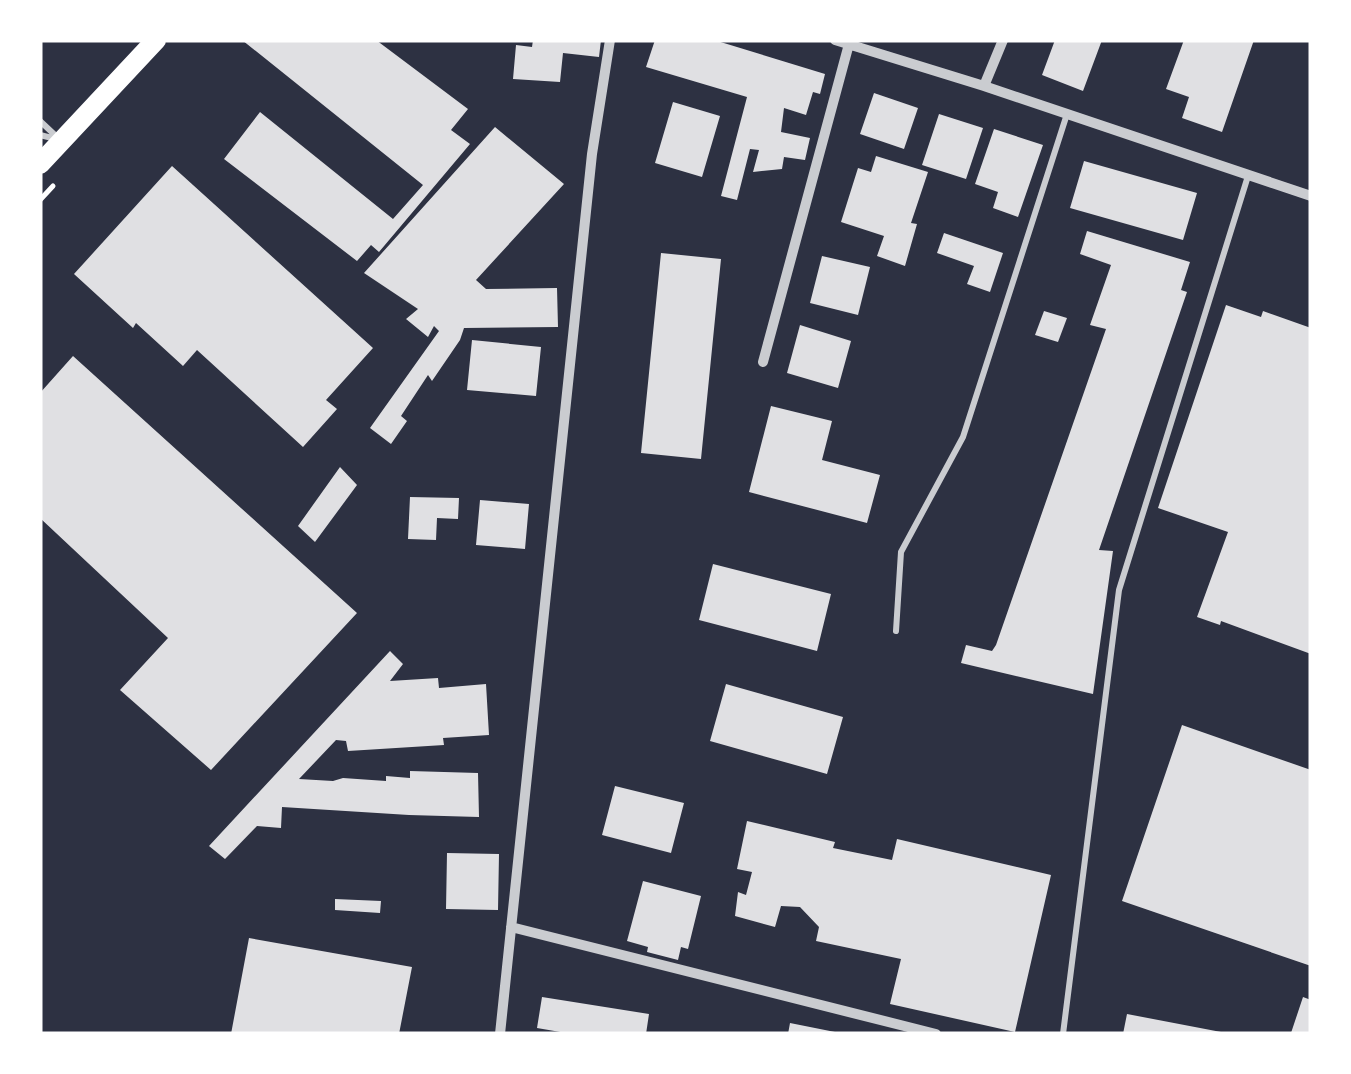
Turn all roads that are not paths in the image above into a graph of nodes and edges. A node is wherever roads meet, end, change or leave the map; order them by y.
1 (156, 40) edge
2 (610, 40) edge
3 (835, 40) edge
4 (1003, 40) edge
5 (849, 44) junction
6 (984, 86) junction
7 (1067, 114) junction
8 (40, 122) edge
9 (40, 135) edge
10 (62, 141) junction
11 (40, 164) edge
12 (1248, 176) junction
13 (1311, 196) edge
14 (764, 362) dead end
15 (896, 631) dead end
16 (511, 927) junction
17 (500, 1034) edge
18 (936, 1034) edge
19 (1063, 1034) edge

1 - 10 main road
2 - 16 street
3 - 5 street
4 - 6 street
5 - 6 street
5 - 14 street
6 - 7 street
7 - 12 street
7 - 15 lane
8 - 10 lane
9 - 10 lane
10 - 11 main road
12 - 13 street
12 - 19 lane
16 - 17 street
16 - 18 street

